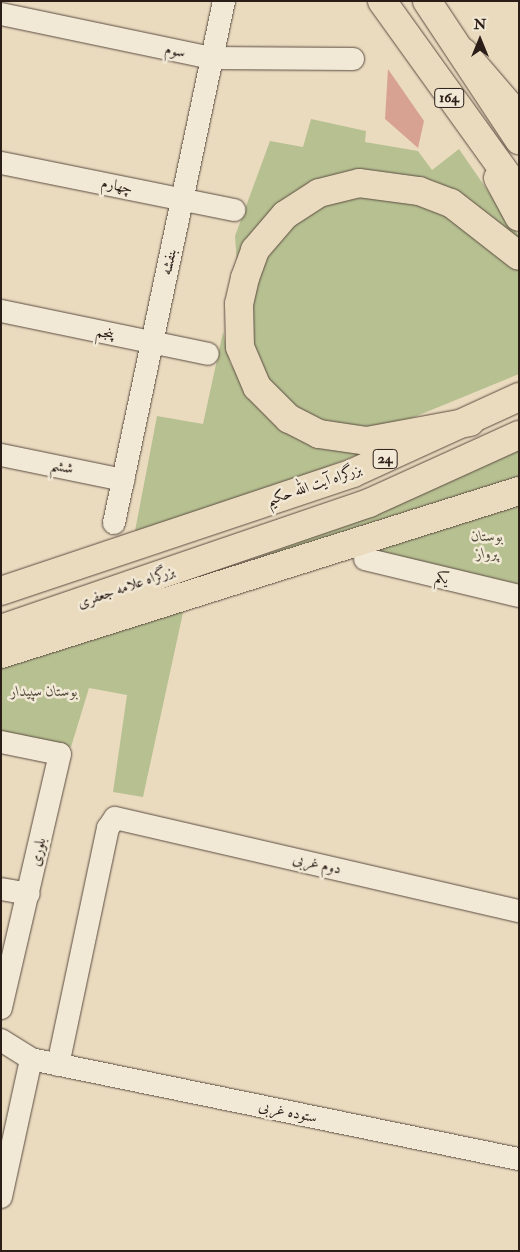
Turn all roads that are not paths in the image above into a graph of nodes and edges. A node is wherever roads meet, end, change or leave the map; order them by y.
1 (224, 1) edge
2 (382, 1) edge
3 (427, 1) edge
4 (1, 14) edge
5 (463, 52) junction
6 (211, 58) junction
7 (353, 59) dead end
8 (519, 117) edge
9 (519, 140) edge
10 (482, 145) junction
11 (1, 163) edge
12 (519, 192) edge
13 (182, 200) junction
14 (234, 210) dead end
15 (519, 217) edge
16 (519, 256) edge
17 (1, 311) edge
18 (152, 343) junction
19 (208, 354) dead end
20 (519, 397) edge
21 (470, 422) junction
22 (519, 435) edge
23 (1, 454) edge
24 (124, 480) junction
25 (519, 491) edge
26 (114, 523) dead end
27 (365, 559) dead end
28 (1, 591) edge
29 (519, 596) edge
30 (1, 629) edge
31 (1, 654) edge
32 (1, 742) edge
33 (1, 889) edge
34 (29, 894) junction
35 (519, 911) edge
36 (1, 1008) edge
37 (4, 1047) edge
38 (31, 1059) junction
39 (58, 1065) junction
40 (519, 1159) edge
41 (1, 1197) edge

1 - 6 street, بنفشه
2 - 10 main road, 164
3 - 5 main road, 164
4 - 6 street, سوم
5 - 8 main road
5 - 9 main road, 164
6 - 7 street, سوم
6 - 13 street, بنفشه
10 - 12 main road, 164
10 - 15 main road
11 - 13 street, چهارم
13 - 14 street, چهارم
13 - 18 street, بنفشه
16 - 21 main road
17 - 18 street, پنجم
18 - 19 street, پنجم
18 - 24 street, بنفشه
20 - 21 main road, بزرگراه آیت الله حکیم / 24
21 - 28 main road, بزرگراه آیت الله حکیم / 24
22 - 30 main road, بزرگراه علامه جعفری / 24
23 - 24 street, ششم
24 - 26 street, بنفشه
25 - 31 main road
27 - 29 street, یکم
32 - 34 street, بلوری
33 - 34 street
34 - 36 street, بلوری
35 - 39 street, دوم غربی
37 - 38 street, ستوده غربی
38 - 39 street, ستوده غربی
38 - 41 street
39 - 40 street, ستوده غربی

